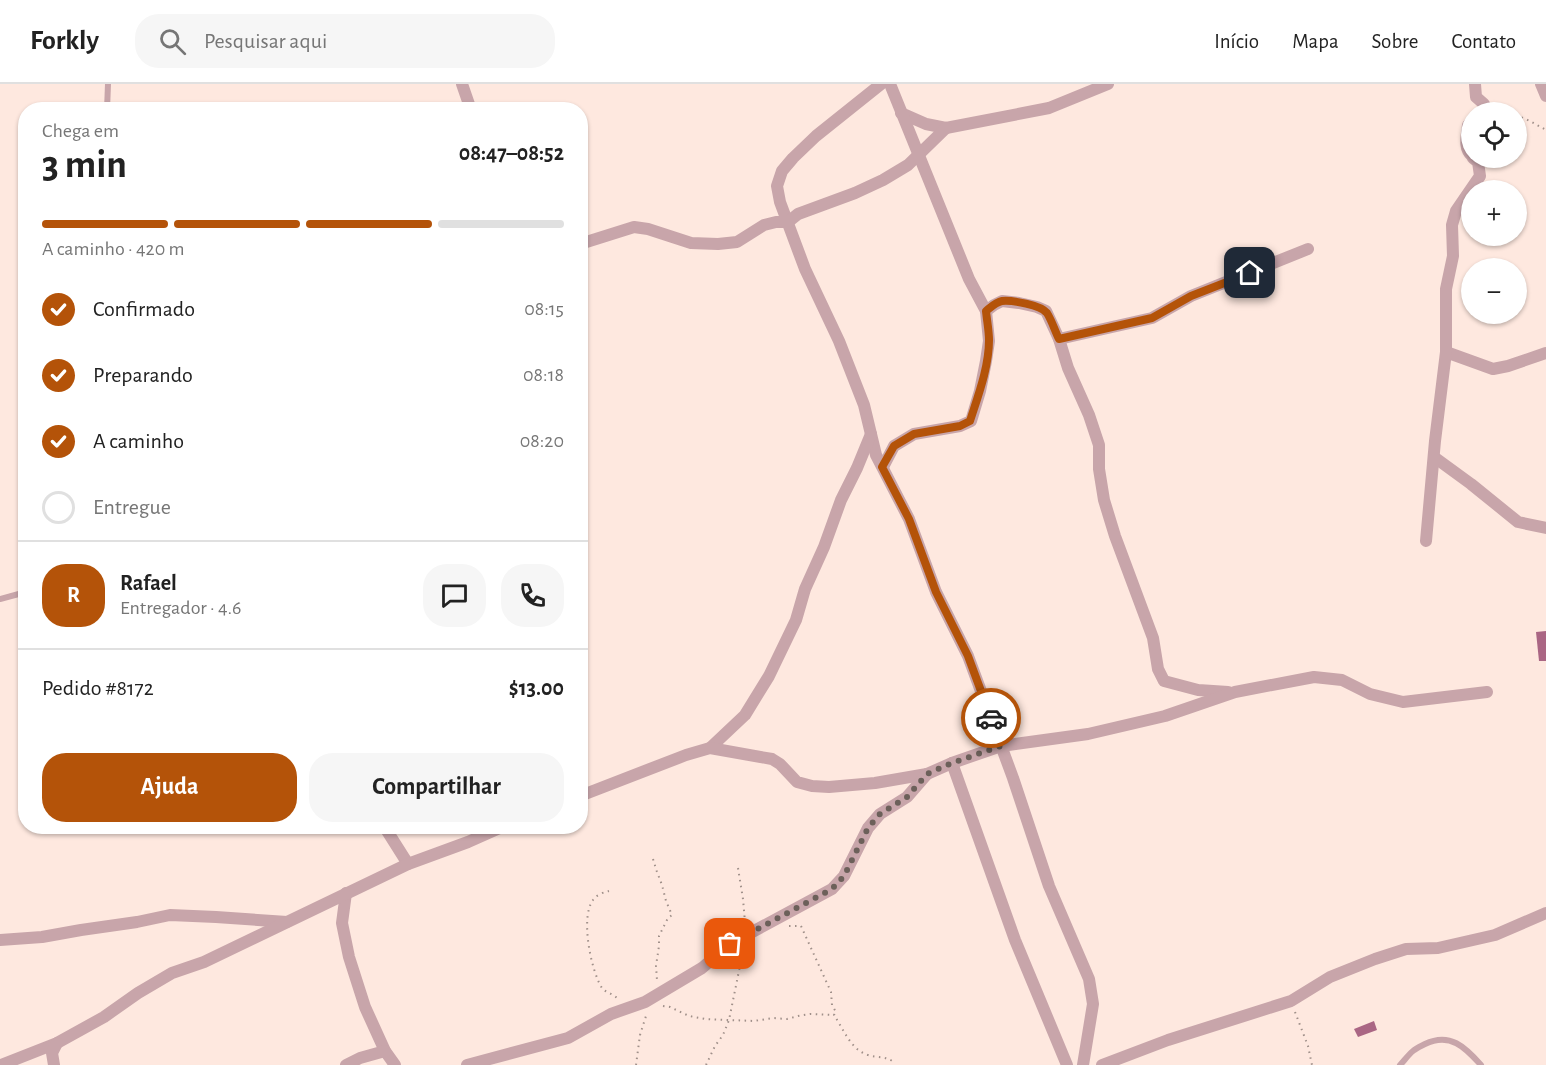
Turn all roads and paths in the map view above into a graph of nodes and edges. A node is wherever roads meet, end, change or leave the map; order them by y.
1 (108, 84) edge
2 (462, 84) edge
3 (881, 84) edge
4 (890, 84) edge
5 (1108, 84) edge
6 (1475, 84) edge
7 (1541, 84) edge
8 (1546, 96) edge
9 (107, 102) edge
10 (468, 102) edge
11 (1482, 102) edge
12 (901, 113) junction
13 (1527, 120) edge
14 (946, 128) junction
15 (1546, 130) edge
16 (917, 156) junction
17 (1480, 168) edge
18 (788, 222) junction
19 (588, 241) edge
20 (1308, 249) dead end
21 (986, 311) junction
22 (1059, 339) junction
23 (1446, 352) junction
24 (1546, 353) edge
25 (871, 434) junction
26 (1434, 457) junction
27 (882, 467) junction
28 (1546, 528) edge
29 (1426, 541) dead end
30 (18, 594) edge
31 (0, 599) edge
32 (1235, 692) junction
33 (1487, 692) dead end
34 (1001, 746) junction
35 (710, 748) junction
36 (952, 763) junction
37 (927, 774) junction
38 (588, 793) edge
39 (389, 834) edge
40 (486, 834) edge
41 (653, 859) dead end
42 (408, 864) junction
43 (738, 868) dead end
44 (346, 893) junction
45 (1546, 913) edge
46 (289, 922) junction
47 (785, 926) dead end
48 (745, 936) junction
49 (0, 940) edge
50 (652, 998) junction
51 (1291, 1001) junction
52 (57, 1043) junction
53 (385, 1051) junction
54 (892, 1061) dead end
55 (1, 1065) edge
56 (54, 1065) edge
57 (346, 1065) edge
58 (394, 1065) edge
59 (467, 1065) edge
60 (636, 1065) edge
61 (706, 1065) edge
62 (1067, 1065) edge
63 (1083, 1065) edge
64 (1102, 1065) edge
65 (1312, 1065) edge
66 (1400, 1065) edge
67 (1481, 1065) edge

1 - 9 lane
2 - 10 street
3 - 18 street
4 - 12 street
5 - 14 street
6 - 11 street
7 - 8 street
12 - 14 street
12 - 16 street
13 - 15 path
14 - 16 street
16 - 18 street
16 - 21 street
17 - 23 street
18 - 19 street
18 - 25 street
20 - 22 street
21 - 22 street
21 - 27 street
22 - 32 street
23 - 24 street
23 - 26 street
25 - 27 street
25 - 35 street
26 - 28 street
26 - 29 street
27 - 34 street
30 - 31 lane
32 - 33 street
32 - 34 street
34 - 36 street
34 - 63 street
35 - 37 street
35 - 38 street
36 - 37 street
36 - 62 street
37 - 48 street
39 - 42 street
40 - 42 street
41 - 50 path
42 - 44 street
43 - 48 path
44 - 46 street
44 - 53 street
45 - 51 street
46 - 49 street
46 - 52 street
47 - 54 path
48 - 50 street
48 - 61 path
50 - 59 street
50 - 60 path
51 - 64 street
51 - 65 path
52 - 55 street
52 - 56 street
53 - 57 street
53 - 58 street
66 - 67 lane

